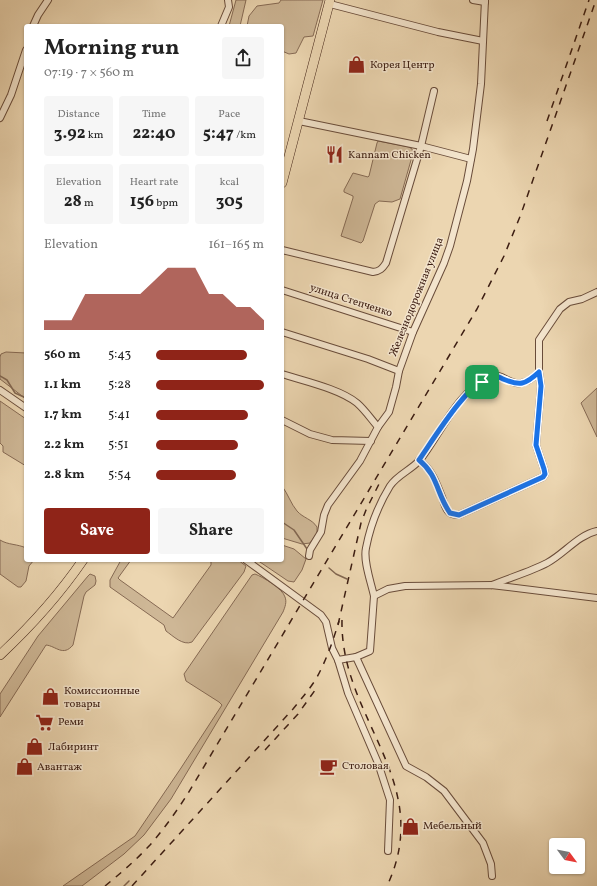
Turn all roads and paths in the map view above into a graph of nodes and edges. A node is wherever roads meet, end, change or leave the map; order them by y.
1 (48, 0) edge
2 (228, 0) edge
3 (473, 0) edge
4 (485, 1) edge
5 (330, 2) edge
6 (34, 24) edge
7 (222, 24) edge
8 (483, 41) junction
9 (24, 56) edge
10 (434, 91) dead end
11 (0, 118) edge
12 (299, 121) junction
13 (421, 146) junction
14 (471, 159) junction
15 (284, 176) edge
16 (284, 250) edge
17 (284, 291) edge
18 (597, 292) edge
19 (413, 332) junction
20 (284, 333) edge
21 (399, 371) junction
22 (539, 372) junction
23 (284, 375) edge
24 (0, 390) edge
25 (24, 407) edge
26 (284, 421) edge
27 (378, 427) junction
28 (370, 441) junction
29 (419, 460) junction
30 (597, 531) edge
31 (309, 556) dead end
32 (82, 562) edge
33 (249, 562) edge
34 (491, 585) junction
35 (374, 596) junction
36 (597, 598) edge
37 (0, 655) edge
38 (356, 657) junction
39 (338, 660) junction
40 (388, 851) dead end
41 (492, 876) dead end

1 - 6 street
2 - 7 street
3 - 4 street
4 - 8 street, Железнодорожная улица
5 - 8 street
5 - 12 main road
8 - 14 street, Железнодорожная улица
9 - 11 street
10 - 13 street
12 - 13 street
12 - 15 main road
13 - 14 street
13 - 16 street
14 - 19 street, Железнодорожная улица
17 - 19 street, улица Степченко
18 - 22 street
19 - 21 street, Железнодорожная улица
20 - 21 street
21 - 27 street, Железнодорожная улица
22 - 29 street
22 - 29 street
23 - 27 street
24 - 25 street
26 - 28 street
27 - 28 street, Железнодорожная улица
28 - 31 street, Железнодорожная улица
29 - 35 street
30 - 34 street
32 - 37 main road
33 - 39 street
34 - 35 street
34 - 36 street
35 - 38 street
38 - 39 street
38 - 41 street
39 - 40 street

